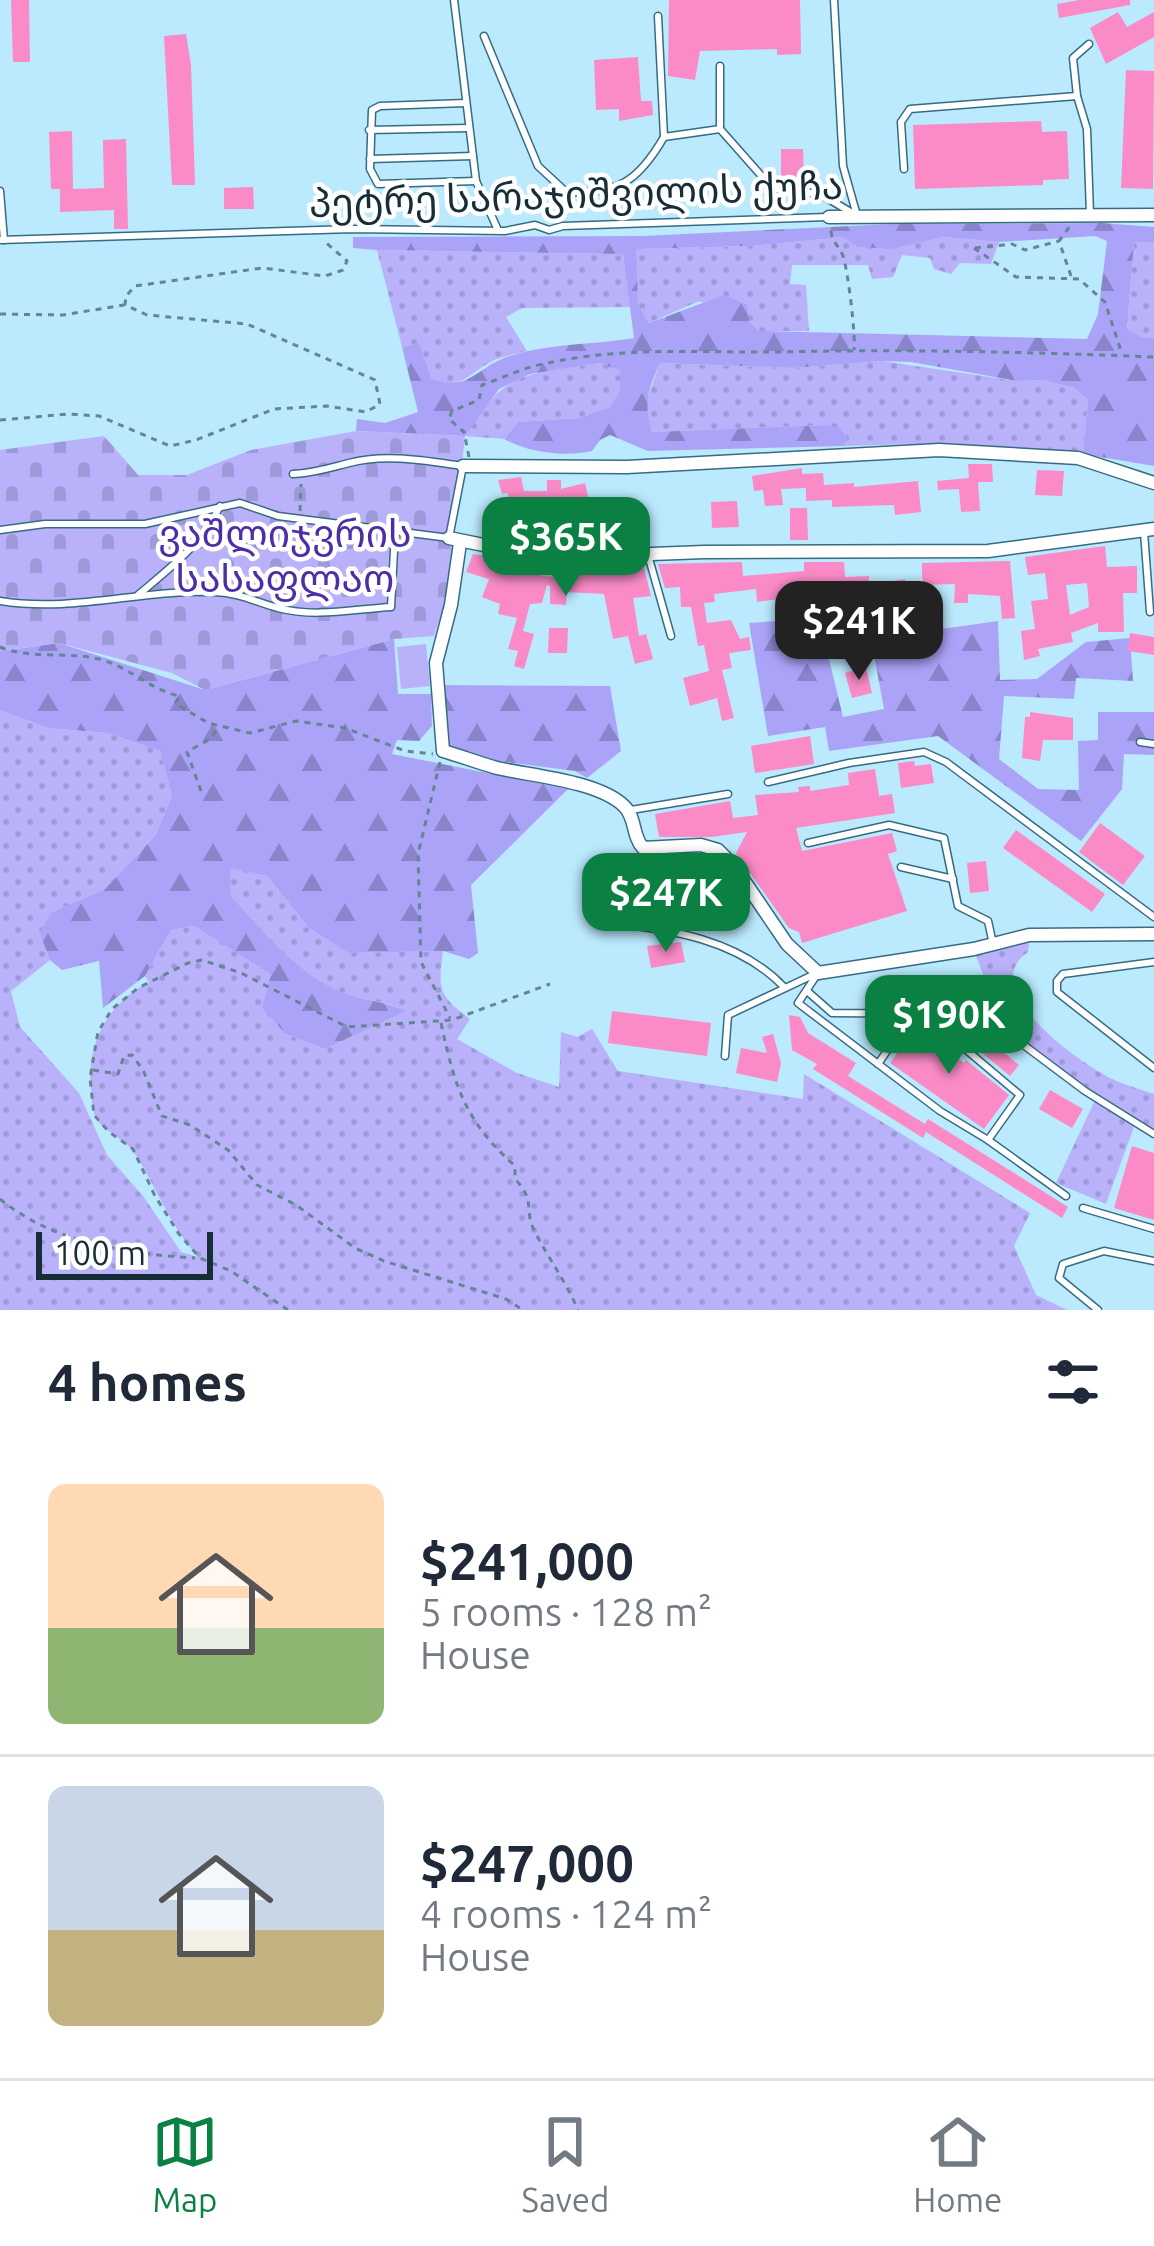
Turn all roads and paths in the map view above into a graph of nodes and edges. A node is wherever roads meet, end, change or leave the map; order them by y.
1 (454, 0) edge
2 (834, 0) edge
3 (658, 16) dead end
4 (484, 36) dead end
5 (1089, 44) dead end
6 (720, 66) dead end
7 (1077, 96) junction
8 (466, 103) junction
9 (470, 128) junction
10 (720, 129) junction
11 (369, 130) junction
12 (664, 137) junction
13 (473, 156) junction
14 (370, 159) junction
15 (904, 169) dead end
16 (476, 181) junction
17 (0, 191) edge
18 (1084, 214) junction
19 (1154, 215) edge
20 (856, 216) junction
21 (830, 217) junction
22 (497, 228) junction
23 (313, 231) junction
24 (2, 240) edge
25 (1059, 241) junction
26 (1071, 277) junction
27 (125, 304) junction
28 (0, 314) edge
29 (854, 350) junction
30 (1123, 356) junction
31 (1154, 357) edge
32 (0, 421) edge
33 (467, 466) junction
34 (297, 474) joint
35 (1154, 483) edge
36 (220, 506) junction
37 (300, 519) junction
38 (1149, 529) edge
39 (0, 530) edge
40 (395, 532) junction
41 (454, 540) junction
42 (648, 556) junction
43 (135, 598) junction
44 (0, 601) edge
45 (1150, 612) dead end
46 (670, 636) dead end
47 (0, 647) edge
48 (220, 725) junction
49 (1140, 742) dead end
50 (1154, 744) edge
51 (443, 751) junction
52 (768, 782) dead end
53 (201, 790) dead end
54 (728, 794) dead end
55 (629, 810) junction
56 (808, 843) dead end
57 (901, 867) dead end
58 (952, 879) junction
59 (1154, 917) edge
60 (609, 922) dead end
61 (1154, 934) edge
62 (993, 944) junction
63 (1154, 962) edge
64 (818, 973) junction
65 (550, 984) dead end
66 (784, 987) junction
67 (807, 991) junction
68 (934, 1014) junction
69 (452, 1020) junction
70 (441, 1021) junction
71 (904, 1026) dead end
72 (725, 1056) dead end
73 (878, 1064) junction
74 (1154, 1068) edge
75 (92, 1070) junction
76 (1154, 1134) edge
77 (988, 1140) junction
78 (1066, 1196) dead end
79 (0, 1199) edge
80 (1083, 1208) dead end
81 (1154, 1229) edge
82 (200, 1258) junction
83 (1154, 1261) edge
84 (288, 1310) edge
85 (523, 1310) edge
86 (578, 1310) edge
87 (1098, 1310) edge

1 - 8 lane
2 - 20 lane
3 - 12 lane
4 - 12 lane
5 - 7 lane
6 - 10 lane
7 - 15 lane
7 - 18 lane
8 - 9 lane
8 - 11 lane
9 - 11 lane
9 - 13 lane
10 - 12 lane
10 - 20 lane
11 - 14 lane
13 - 14 lane
13 - 16 lane
14 - 16 lane
16 - 22 lane
17 - 24 lane
18 - 19 street, პეტრე სარაჯიშვილის ქუჩა
18 - 20 street, პეტრე სარაჯიშვილის ქუჩა
18 - 25 path
20 - 21 street, პეტრე სარაჯიშვილის ქუჩა
21 - 22 lane, პეტრე სარაჯიშვილის ქუჩა
21 - 29 path
22 - 23 lane, პეტრე სარაჯიშვილის ქუჩა
23 - 24 lane, პეტრე სარაჯიშვილის ქუჩა
23 - 27 path
25 - 26 path
25 - 26 path
26 - 30 path
27 - 28 path
27 - 32 path
29 - 30 path
29 - 33 path
30 - 31 path
33 - 34 lane
33 - 35 street
33 - 41 lane
34 - 37 path
36 - 37 lane
36 - 39 lane
36 - 43 lane
37 - 40 lane
38 - 42 street
38 - 45 lane
40 - 41 lane
40 - 43 lane
41 - 42 street
41 - 51 street
42 - 46 lane
43 - 44 lane
47 - 48 path
48 - 51 path
48 - 53 path
49 - 50 lane
51 - 55 street
51 - 69 path
52 - 59 lane
54 - 55 lane
55 - 64 street
56 - 58 lane
57 - 58 lane
58 - 62 lane
60 - 66 lane
61 - 62 street
62 - 64 street
63 - 74 lane
64 - 66 lane
64 - 67 lane
65 - 69 path
66 - 72 lane
67 - 68 lane
67 - 73 lane
68 - 76 lane
68 - 77 lane
69 - 70 path
70 - 75 path
70 - 86 path
71 - 73 lane
73 - 77 lane
75 - 82 path
75 - 85 path
77 - 78 lane
79 - 82 path
80 - 81 lane
82 - 84 path
83 - 87 lane

